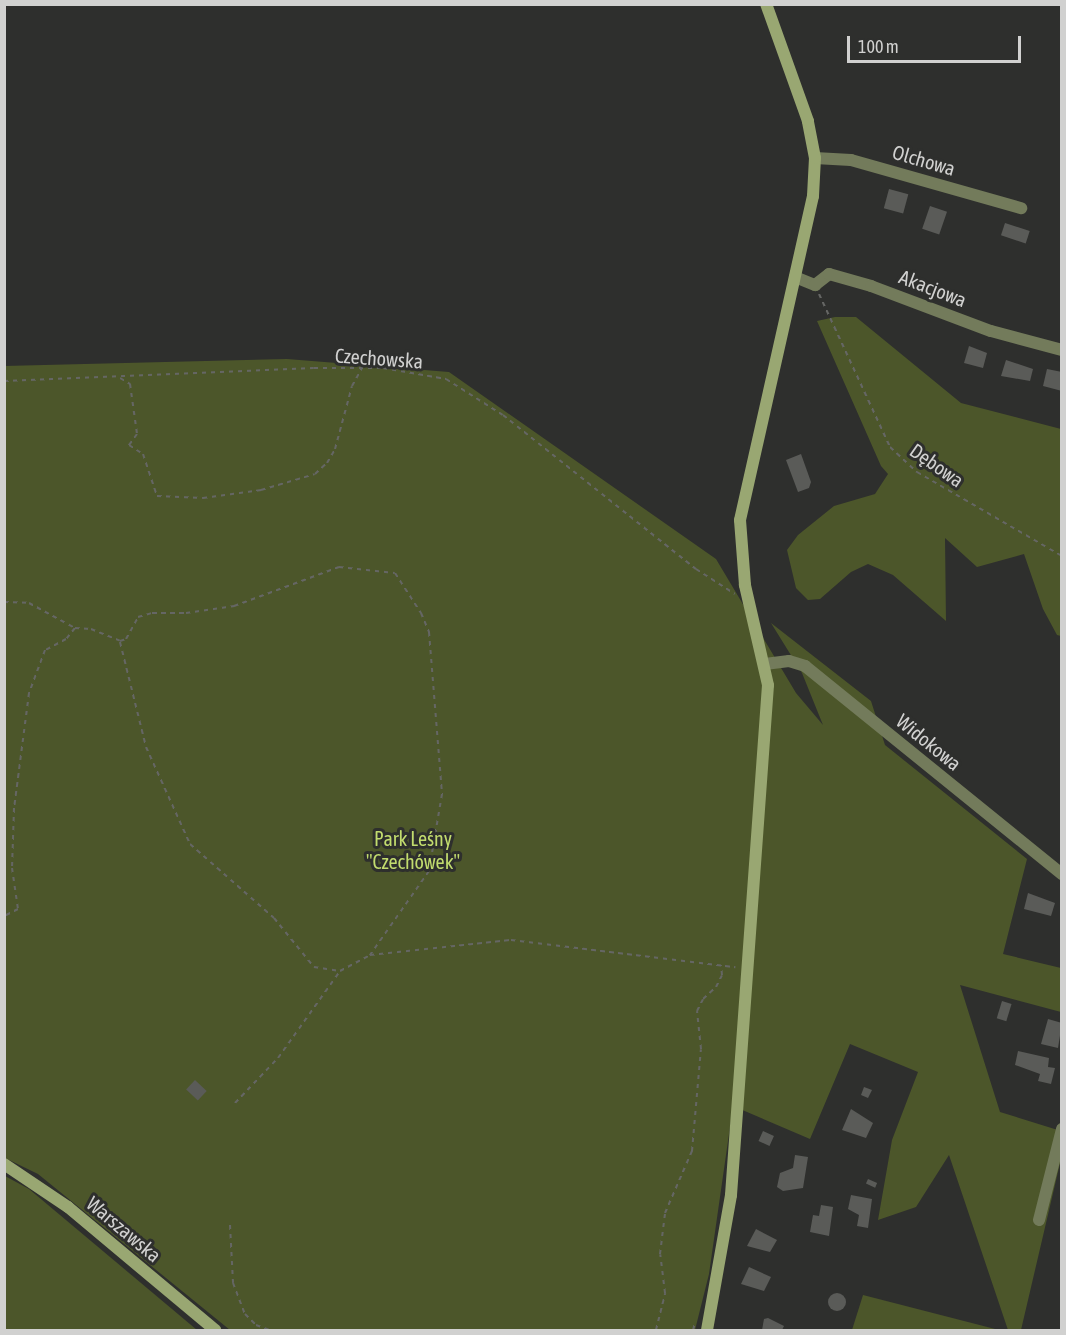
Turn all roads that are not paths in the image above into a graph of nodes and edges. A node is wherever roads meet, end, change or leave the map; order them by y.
1 (766, 4) edge
2 (815, 158) junction
3 (1021, 208) dead end
4 (795, 277) junction
5 (1062, 350) edge
6 (765, 664) junction
7 (1062, 874) edge
8 (1062, 1129) edge
9 (4, 1164) edge
10 (1039, 1220) dead end
11 (214, 1330) edge
12 (706, 1330) edge

1 - 2 street
2 - 3 street, Olchowa
2 - 4 street
4 - 5 street, Akacjowa
4 - 6 street
6 - 7 street, Widokowa
6 - 12 street
8 - 10 street
9 - 11 street, Warszawska

